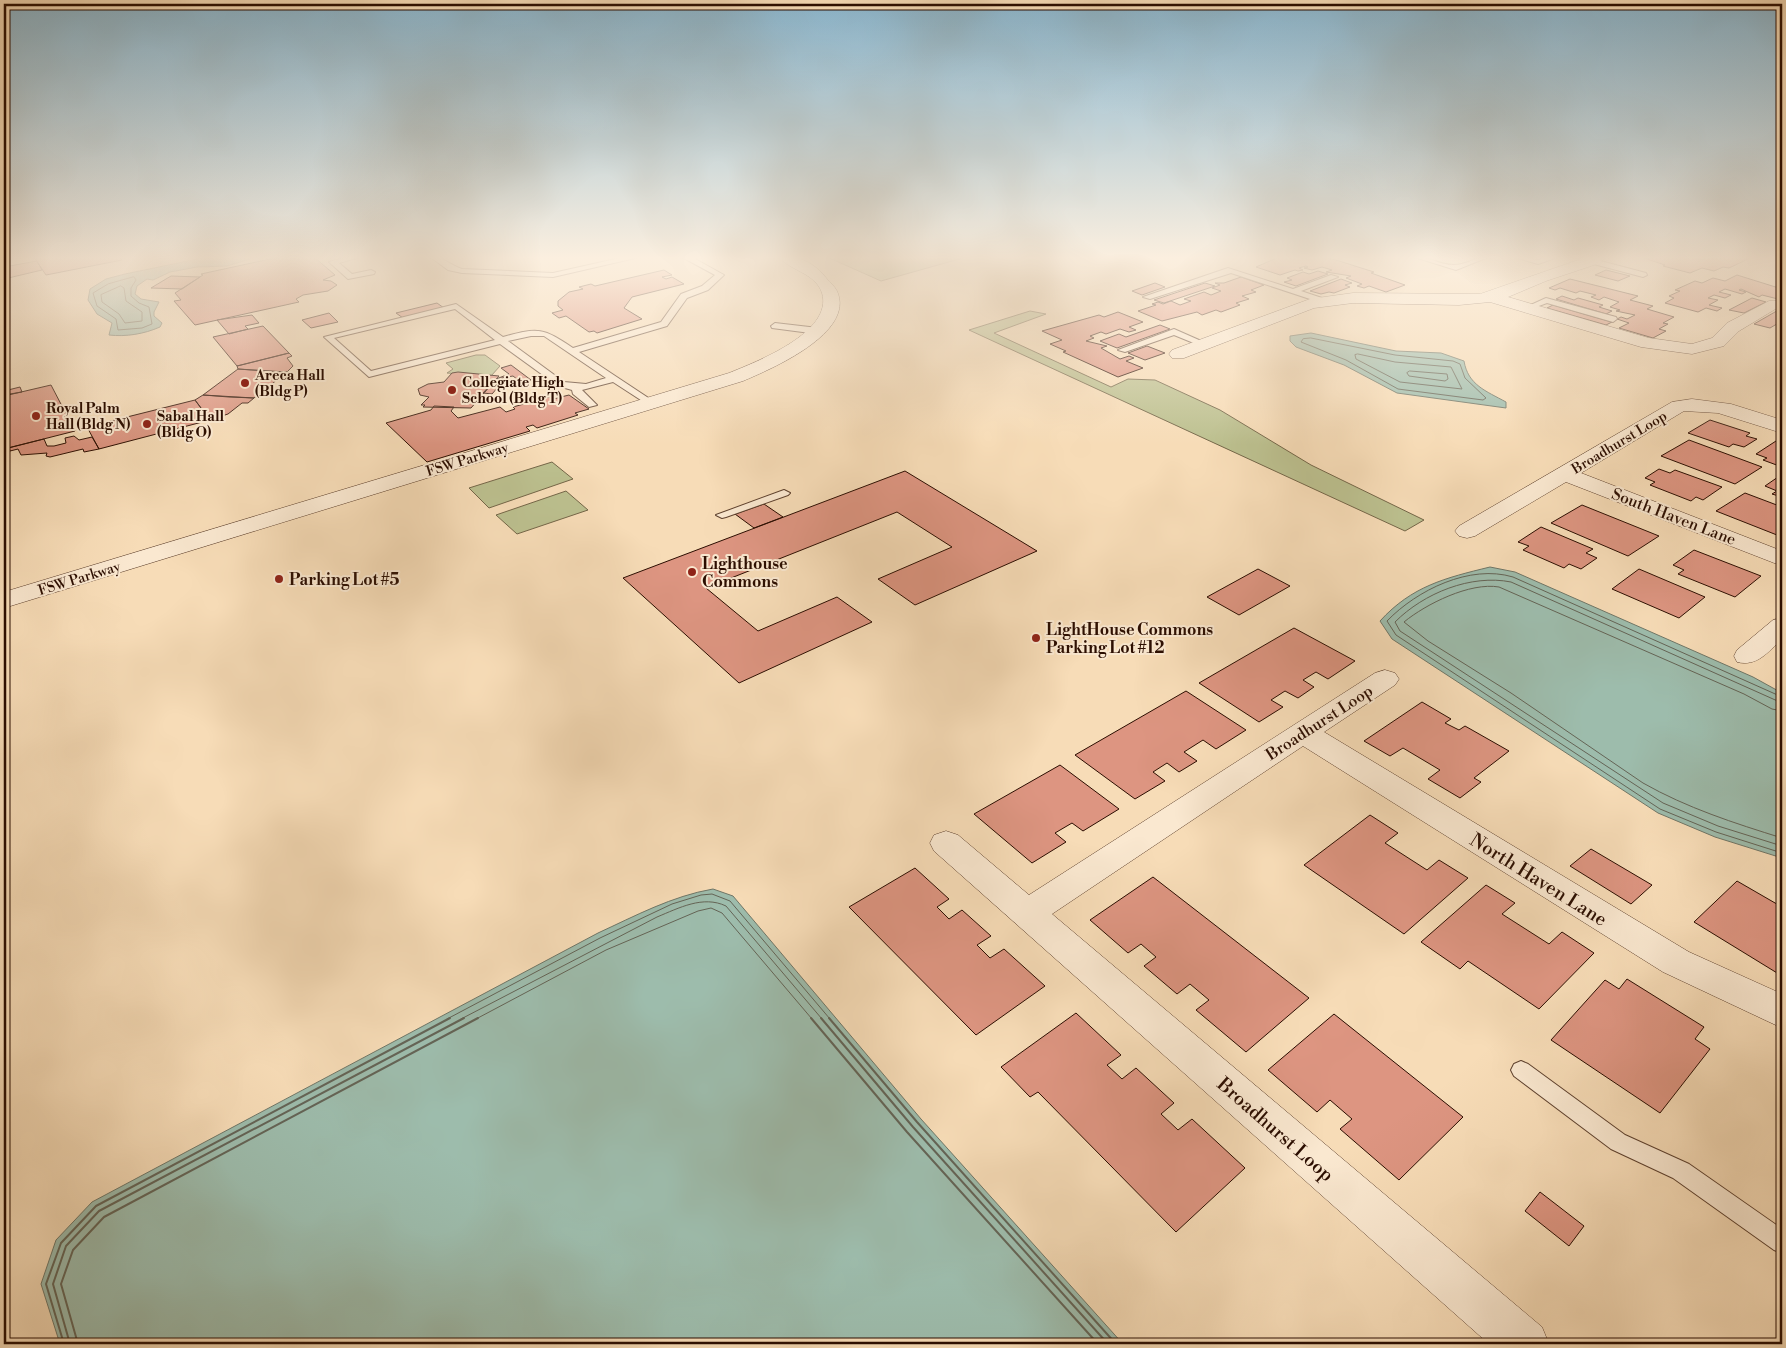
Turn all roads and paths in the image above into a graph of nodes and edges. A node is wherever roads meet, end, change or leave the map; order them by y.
1 (401, 319) edge
2 (473, 319) edge
3 (668, 319) edge
4 (826, 319) edge
5 (1273, 319) edge
6 (1565, 319) edge
7 (1748, 319) edge
8 (775, 326) dead end
9 (818, 331) junction
10 (502, 341) junction
11 (1204, 344) junction
12 (1122, 350) dead end
13 (572, 351) junction
14 (1178, 354) dead end
15 (614, 379) junction
16 (578, 388) junction
17 (650, 403) junction
18 (592, 405) dead end
19 (1782, 427) edge
20 (1565, 474) junction
21 (784, 493) dead end
22 (722, 515) dead end
23 (1467, 531) dead end
24 (1782, 559) edge
25 (6, 600) edge
26 (1782, 626) edge
27 (1748, 656) dead end
28 (1385, 679) dead end
29 (1302, 733) junction
30 (946, 843) dead end
31 (1027, 913) junction
32 (1782, 1012) edge
33 (1521, 1070) dead end
34 (1782, 1242) edge
35 (1525, 1344) edge

1 - 10 lane
2 - 10 lane
3 - 13 lane
4 - 9 street, FSW Parkway
5 - 11 street
6 - 7 street
8 - 9 lane
9 - 17 street, FSW Parkway
10 - 13 lane
10 - 16 lane
11 - 12 lane
11 - 14 street
13 - 15 lane
15 - 16 lane
15 - 17 lane
16 - 18 lane
17 - 25 street, FSW Parkway
19 - 20 street, Broadhurst Loop
20 - 23 street, Broadhurst Loop
20 - 24 street, South Haven Lane
21 - 22 lane
26 - 27 street
28 - 29 street, Broadhurst Loop
29 - 31 street, Broadhurst Loop
29 - 32 street, North Haven Lane
30 - 31 street, Broadhurst Loop
31 - 35 street, Broadhurst Loop
33 - 34 lane

